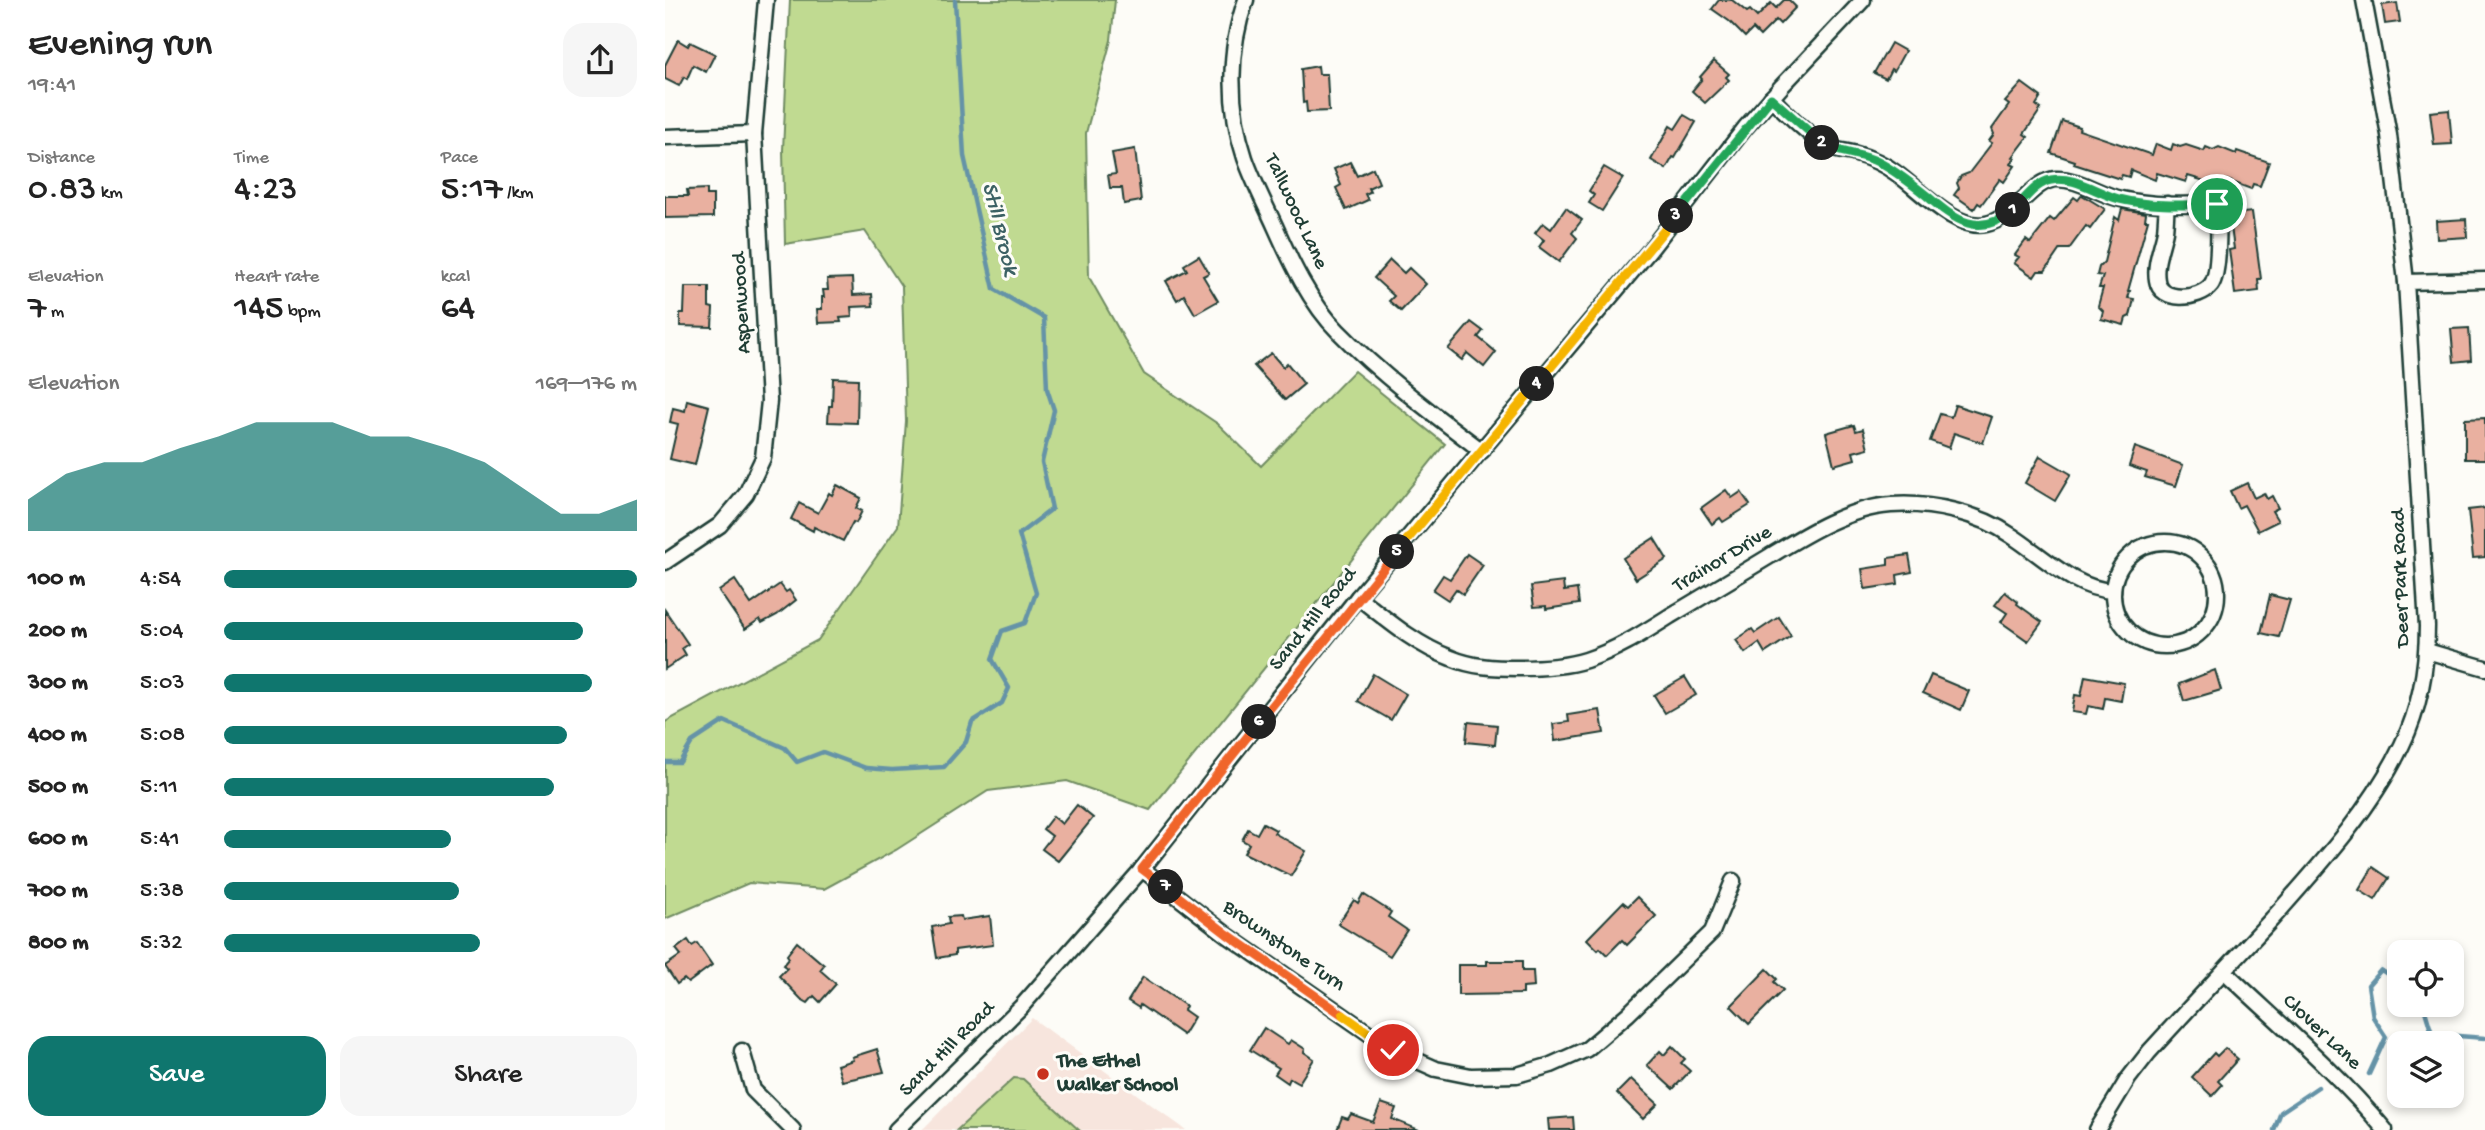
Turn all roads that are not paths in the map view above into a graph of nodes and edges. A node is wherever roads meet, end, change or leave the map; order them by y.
1 (766, 0) edge
2 (1246, 0) edge
3 (1863, 0) edge
4 (2364, 0) edge
5 (1771, 98) junction
6 (754, 134) junction
7 (665, 137) edge
8 (2167, 204) junction
9 (2485, 281) edge
10 (2406, 282) junction
11 (1482, 451) junction
12 (665, 562) edge
13 (2113, 591) junction
14 (1358, 597) junction
15 (2427, 651) junction
16 (2485, 668) edge
17 (1142, 869) junction
18 (1733, 881) dead end
19 (2224, 971) junction
20 (742, 1051) dead end
21 (793, 1130) edge
22 (897, 1130) edge
23 (2097, 1130) edge
24 (2385, 1130) edge

1 - 6 street, Aspenwood
2 - 11 street, Tallwood Lane
3 - 5 street, Sand Hill Road
4 - 10 street, Deer Park Road
5 - 8 street
5 - 11 street, Sand Hill Road
6 - 7 street
6 - 12 street, Aspenwood
8 - 8 street
9 - 10 street
10 - 15 street, Deer Park Road
11 - 14 street, Sand Hill Road
13 - 13 street
13 - 14 street, Trainor Drive
14 - 17 street, Sand Hill Road
15 - 16 street
15 - 19 street, Deer Park Road
17 - 18 street, Brownstone Turn
17 - 22 street, Sand Hill Road
19 - 23 street, Deer Park Road
19 - 24 street, Clover Lane
20 - 21 street

